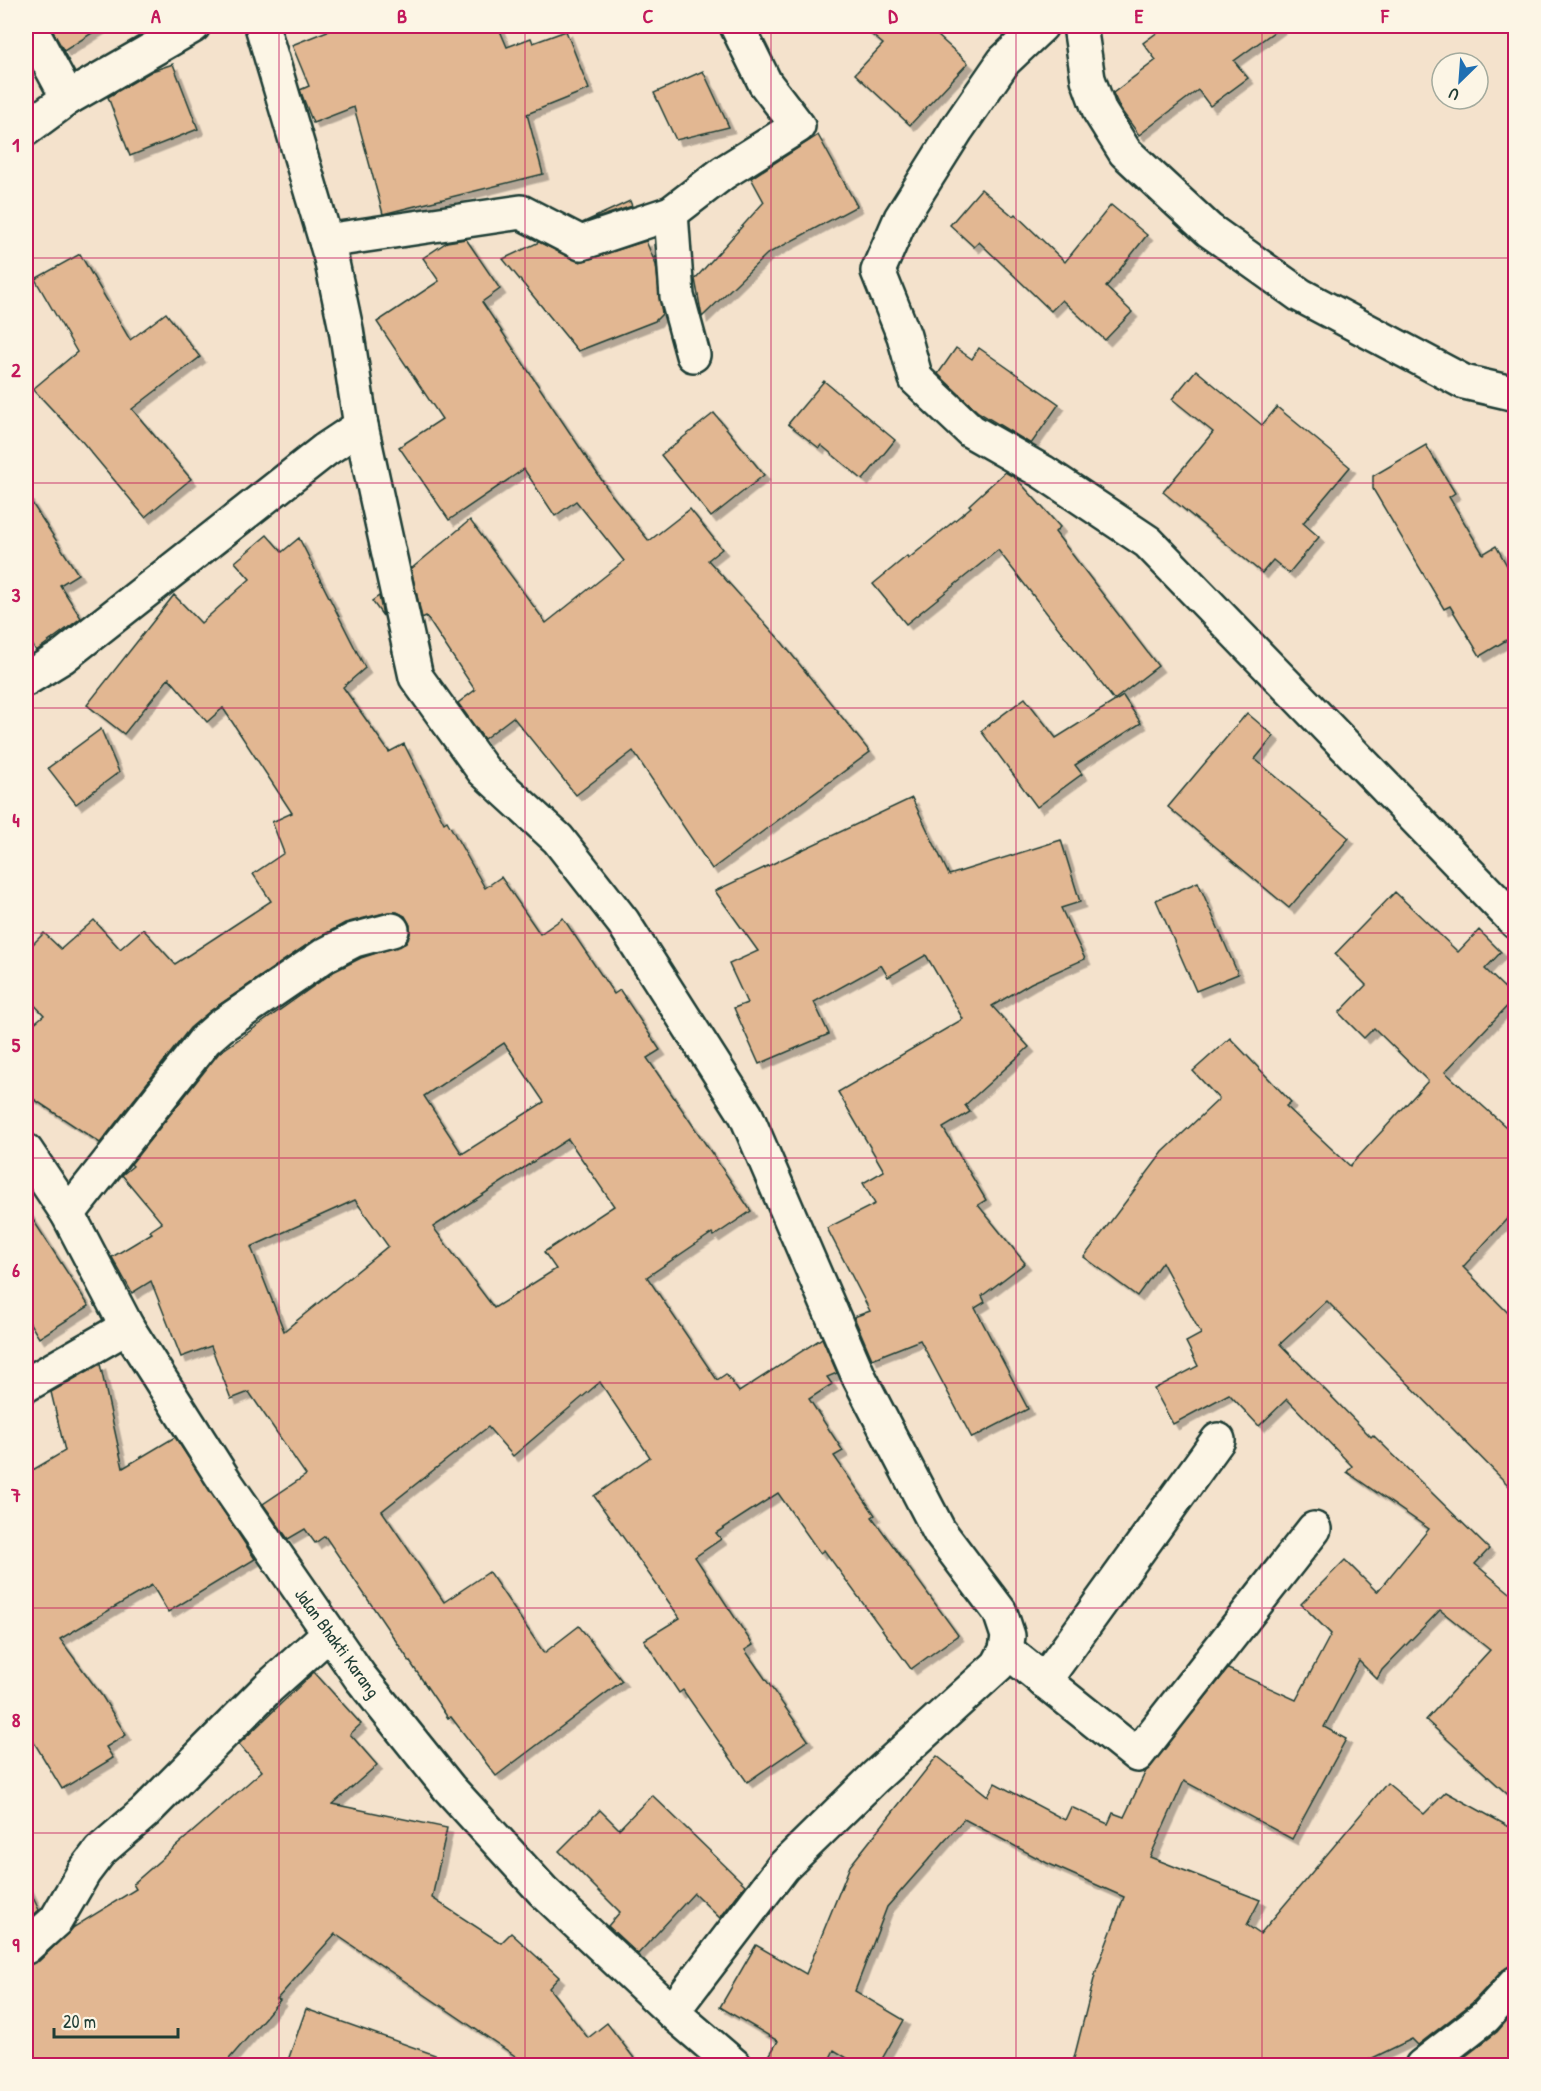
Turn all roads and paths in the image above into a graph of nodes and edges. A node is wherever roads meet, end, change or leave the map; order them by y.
1 (29, 26) edge
2 (192, 26) edge
3 (262, 26) edge
4 (737, 26) edge
5 (1041, 26) edge
6 (1080, 26) edge
7 (68, 98) junction
8 (26, 129) edge
9 (671, 213) junction
10 (326, 241) junction
11 (693, 355) dead end
12 (1515, 394) edge
13 (361, 426) junction
14 (26, 680) edge
15 (1515, 922) edge
16 (392, 930) dead end
17 (26, 1151) edge
18 (68, 1214) junction
19 (127, 1327) junction
20 (26, 1385) edge
21 (1218, 1440) dead end
22 (1314, 1529) dead end
23 (328, 1634) junction
24 (1006, 1650) junction
25 (1044, 1681) junction
26 (26, 1947) edge
27 (1515, 1983) edge
28 (672, 2012) junction
29 (735, 2066) edge
30 (1422, 2066) edge

1 - 7 street
2 - 7 street
3 - 10 street
4 - 9 street
5 - 15 street
6 - 12 street
7 - 8 street
9 - 10 street
9 - 11 street
10 - 13 street
13 - 14 street
13 - 24 street
16 - 18 street
17 - 18 street, Jalan Bhakti Karang
18 - 19 street, Jalan Bhakti Karang
19 - 20 street
19 - 23 street, Jalan Bhakti Karang
21 - 25 street
22 - 25 street
23 - 26 street
23 - 28 street, Jalan Bhakti Karang
24 - 25 street
24 - 28 street
27 - 30 street
28 - 29 street, Jalan Bhakti Karang

